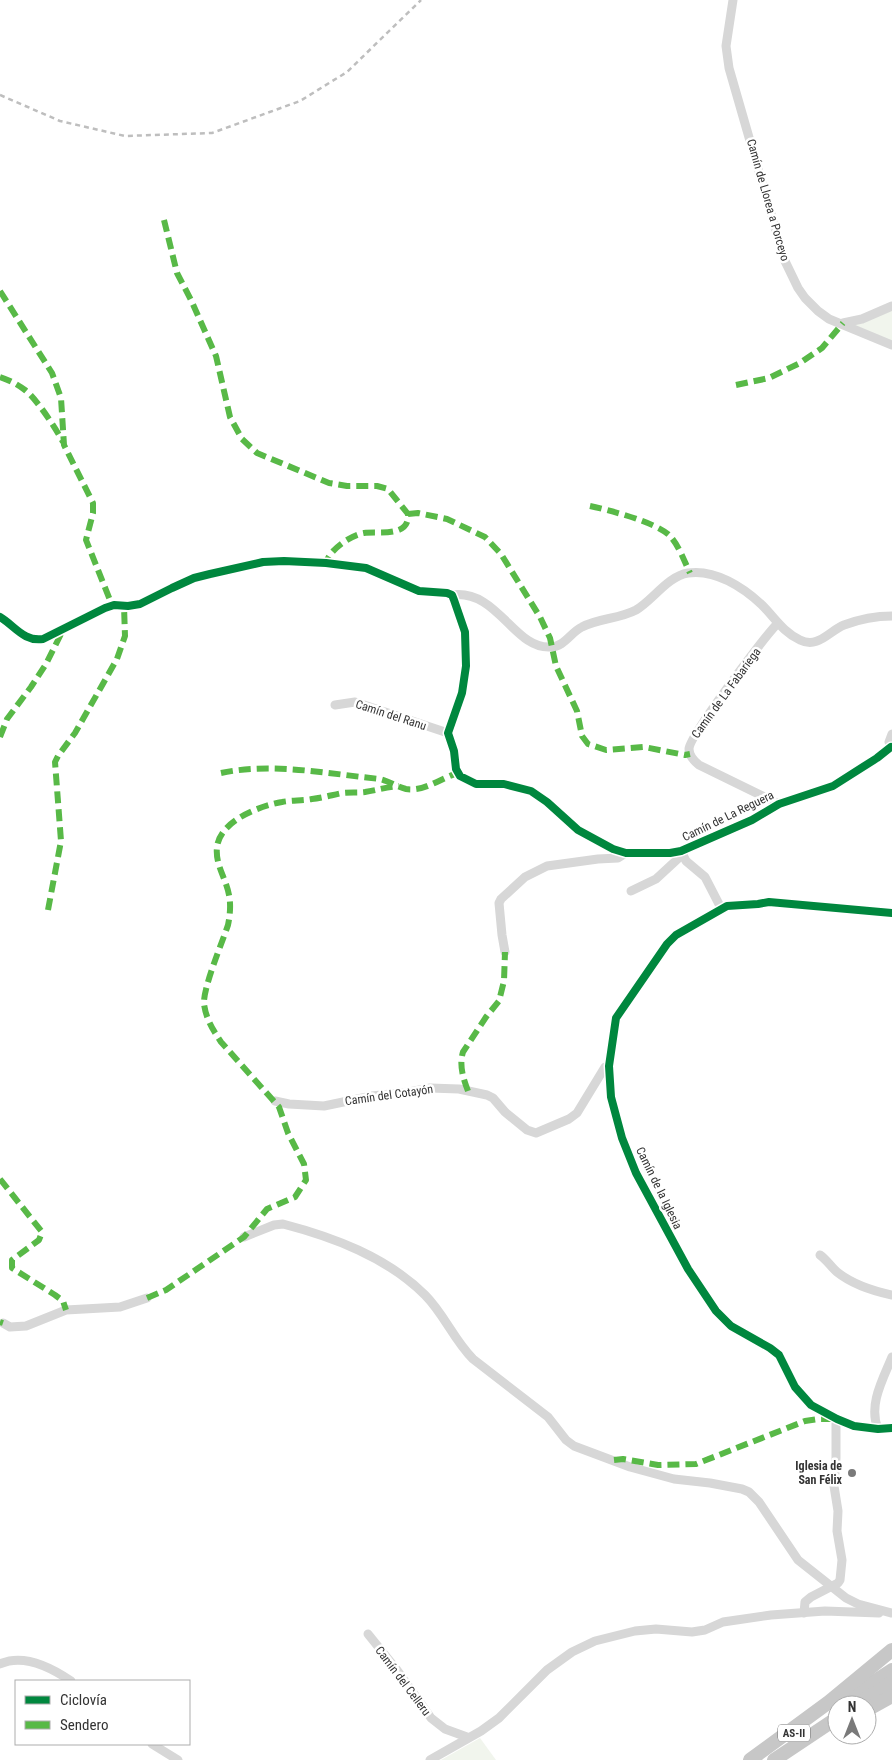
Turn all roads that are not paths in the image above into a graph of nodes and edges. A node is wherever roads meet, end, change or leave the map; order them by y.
1 (733, 0) edge
2 (892, 306) edge
3 (843, 323) junction
4 (892, 345) edge
5 (452, 595) junction
6 (892, 616) edge
7 (0, 617) edge
8 (777, 624) junction
9 (334, 705) dead end
10 (448, 733) junction
11 (892, 734) edge
12 (891, 747) edge
13 (779, 804) junction
14 (626, 853) junction
15 (682, 853) junction
16 (631, 891) dead end
17 (721, 908) junction
18 (892, 913) edge
19 (505, 952) dead end
20 (609, 1066) junction
21 (275, 1101) dead end
22 (244, 1237) dead end
23 (820, 1255) dead end
24 (892, 1295) edge
25 (147, 1298) dead end
26 (3, 1323) dead end
27 (892, 1357) edge
28 (837, 1419) junction
29 (892, 1428) edge
30 (878, 1429) junction
31 (831, 1586) junction
32 (804, 1613) junction
33 (892, 1613) edge
34 (368, 1634) dead end
35 (892, 1650) edge
36 (0, 1664) edge
37 (892, 1670) edge
38 (70, 1680) edge
39 (892, 1682) edge
40 (853, 1695) edge
41 (872, 1695) edge
42 (892, 1696) edge
43 (877, 1704) edge
44 (827, 1711) edge
45 (827, 1725) edge
46 (827, 1733) edge
47 (467, 1737) junction
48 (154, 1745) edge
49 (177, 1760) edge
50 (430, 1760) edge
51 (751, 1760) edge
52 (774, 1760) edge
53 (778, 1760) edge

1 - 3 street, Camín de Llorea a Porceyo
2 - 3 street
3 - 4 street, Camín de Llorea a Porceyo
5 - 7 street
5 - 8 street
5 - 10 street
6 - 8 street
8 - 13 street, Camín de La Fabariega
9 - 10 street, Camín del Ranu
10 - 14 street, Camín de La Reguera
11 - 12 street
12 - 13 street, Camín de La Reguera
13 - 15 street, Camín de La Reguera
14 - 15 street, Camín de La Reguera
14 - 19 street
15 - 16 street
15 - 17 street
17 - 18 street, Camín de la Iglesia
17 - 20 street, Camín de la Iglesia
20 - 21 street, Camín del Cotayón
20 - 28 street, Camín de la Iglesia
22 - 31 street
23 - 24 street
25 - 26 street
27 - 30 street
28 - 30 street, Camín de la Iglesia
28 - 31 street
29 - 30 street, Camín de la Iglesia
31 - 32 street
31 - 33 street
32 - 33 street
32 - 47 street
34 - 47 street, Camín del Celleru
35 - 51 highway
36 - 38 street
37 - 40 highway, AS-II
39 - 41 highway
42 - 43 highway
44 - 51 highway, AS-II
45 - 52 highway, AS-II
46 - 53 highway
47 - 50 street
48 - 49 street

